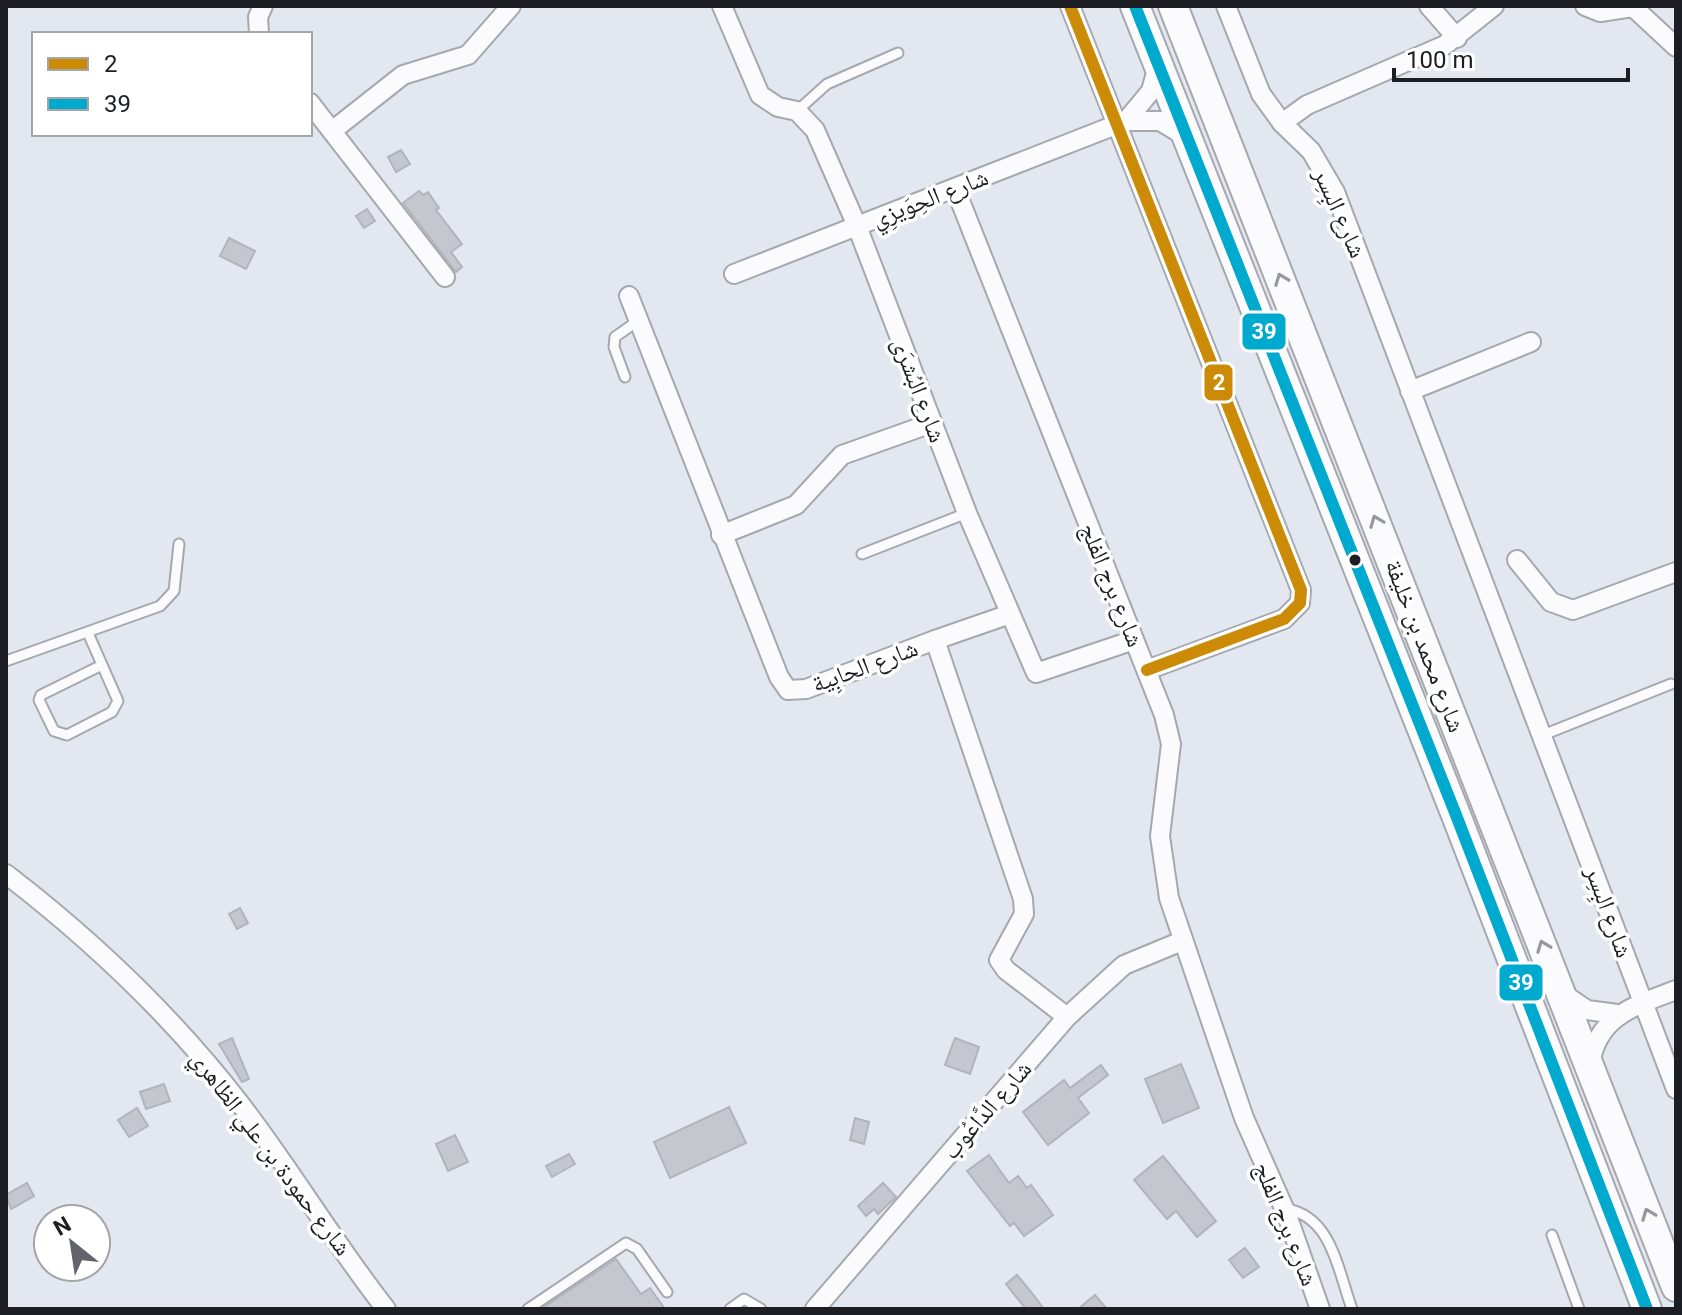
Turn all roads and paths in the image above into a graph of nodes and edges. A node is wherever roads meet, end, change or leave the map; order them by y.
1 (263, 6) edge
2 (511, 6) edge
3 (722, 6) edge
4 (1070, 6) edge
5 (1135, 6) edge
6 (1173, 6) edge
7 (1226, 6) edge
8 (1429, 6) edge
9 (1494, 6) edge
10 (1585, 6) edge
11 (259, 32) edge
12 (1457, 38) junction
13 (1676, 47) edge
14 (898, 53) dead end
15 (1158, 66) junction
16 (312, 106) edge
17 (797, 111) junction
18 (1122, 123) junction
19 (1282, 123) junction
20 (332, 131) junction
21 (1188, 139) junction
22 (955, 188) junction
23 (857, 226) junction
24 (734, 274) dead end
25 (445, 277) dead end
26 (629, 296) dead end
27 (639, 320) junction
28 (1531, 342) dead end
29 (625, 377) dead end
30 (1410, 391) junction
31 (932, 423) junction
32 (967, 513) junction
33 (721, 535) junction
34 (179, 544) dead end
35 (862, 554) dead end
36 (1517, 560) dead end
37 (1676, 572) edge
38 (1010, 614) junction
39 (88, 633) junction
40 (935, 640) junction
41 (1134, 640) junction
42 (6, 661) edge
43 (102, 665) junction
44 (1147, 670) junction
45 (1671, 684) dead end
46 (1543, 735) junction
47 (6, 874) edge
48 (1182, 941) junction
49 (1676, 990) edge
50 (1561, 993) junction
51 (1642, 1003) junction
52 (1617, 1014) junction
53 (1067, 1017) junction
54 (1590, 1065) junction
55 (1676, 1089) edge
56 (1284, 1209) junction
57 (1552, 1235) dead end
58 (1676, 1287) edge
59 (667, 1292) dead end
60 (386, 1309) edge
61 (528, 1309) edge
62 (730, 1309) edge
63 (761, 1309) edge
64 (815, 1309) edge
65 (1320, 1309) edge
66 (1352, 1309) edge
67 (1579, 1309) edge
68 (1647, 1309) edge

1 - 11 street
2 - 20 street
3 - 17 street
4 - 18 street
5 - 15 highway, شارع محمد بن خليفة
50 -> 6 highway, شارع محمد بن خليفة
7 - 19 street, شارع البِسِر
8 - 12 street
9 - 12 street
10 - 13 street
12 - 19 street
14 - 17 lane
15 - 18 street, شارع الحِوَيزِي
15 - 21 highway, شارع محمد بن خليفة
16 - 20 street
17 - 23 street, شارع البُشرَى
18 - 21 street, شارع الحِوَيزِي
18 - 22 street, شارع الحِوَيزِي
18 - 44 street
19 - 30 street, شارع البِسِر
20 - 25 street
21 - 68 highway, شارع محمد بن خليفة
22 - 23 street, شارع الحِوَيزِي
22 - 41 street, شارع برج الفلج
23 - 24 street, شارع الحِوَيزِي
23 - 31 street, شارع البُشرَى
26 - 27 street, شارع الحابِية
27 - 29 lane
27 - 33 street, شارع الحابِية
28 - 30 street
30 - 46 street, شارع البِسِر
31 - 32 street, شارع البُشرَى
31 - 33 street
32 - 35 lane
32 - 38 street, شارع البُشرَى
33 - 40 street, شارع الحابِية
34 - 39 lane
36 - 37 street
38 - 40 street
38 - 41 street, شارع البُشرَى
39 - 42 lane
39 - 43 lane
40 - 53 street, شارع الحابِية
41 - 44 street, شارع برج الفلج
43 - 43 lane
44 - 48 street, شارع برج الفلج
45 - 46 lane
46 - 51 street, شارع البِسِر
47 - 60 street, شارع حمودة بن علي الظاهري
48 - 53 street, شارع الدَّاعُوب
48 - 56 street, شارع برج الفلج
49 - 51 street
50 - 52 street
50 - 54 highway, شارع محمد بن خليفة
51 - 52 street
51 - 55 street, شارع البِسِر
52 - 54 street
53 - 64 street, شارع الدَّاعُوب
58 -> 54 highway, شارع محمد بن خليفة
56 - 65 street, شارع برج الفلج
56 - 66 lane
57 - 67 lane
59 - 61 lane
62 - 63 lane

